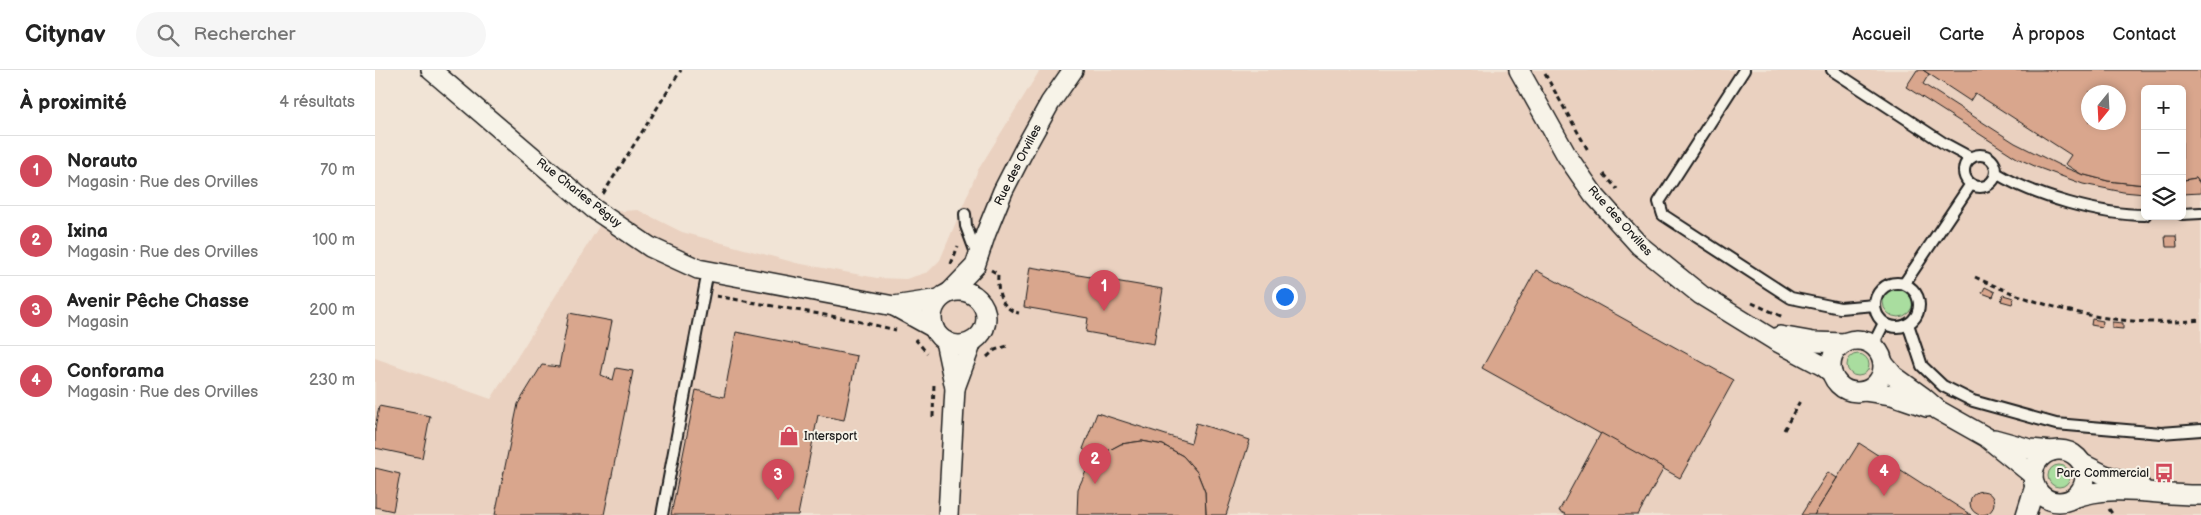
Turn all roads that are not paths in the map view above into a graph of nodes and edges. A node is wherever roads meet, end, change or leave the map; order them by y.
1 (431, 70) edge
2 (1073, 70) edge
3 (1519, 70) edge
4 (1744, 70) edge
5 (1832, 70) edge
6 (1971, 158) junction
7 (1996, 172) junction
8 (1971, 184) junction
9 (2201, 213) edge
10 (965, 214) dead end
11 (2186, 214) edge
12 (2141, 215) edge
13 (980, 264) junction
14 (709, 271) junction
15 (1904, 284) junction
16 (945, 296) junction
17 (982, 303) junction
18 (1875, 305) junction
19 (895, 306) junction
20 (1884, 323) junction
21 (1908, 324) junction
22 (1764, 332) junction
23 (940, 334) junction
24 (972, 342) junction
25 (1845, 343) junction
26 (1873, 345) junction
27 (1883, 363) junction
28 (1832, 373) junction
29 (955, 388) junction
30 (1865, 391) junction
31 (1938, 410) junction
32 (2201, 430) edge
33 (1986, 437) junction
34 (2052, 451) junction
35 (2083, 464) junction
36 (2034, 480) junction
37 (2154, 492) junction
38 (2201, 495) edge
39 (2068, 500) junction
40 (662, 515) edge
41 (948, 515) edge
42 (2026, 515) edge
43 (2047, 515) edge

1 - 14 street, Rue Charles Péguy
2 - 13 street, Rue des Orvilles
3 - 22 street, Rue des Orvilles
4 - 18 lane
5 - 6 lane
6 - 7 lane
6 - 8 lane
7 - 8 lane
7 - 12 lane
8 - 15 lane
9 - 11 lane
10 - 13 lane
13 - 16 street, Rue des Orvilles
13 - 17 street
14 - 19 street, Rue Charles Péguy
14 - 40 lane
15 - 18 lane
15 - 21 lane
16 - 17 street
16 - 19 street, Rue Charles Péguy
16 - 23 street
17 - 24 street
18 - 20 lane
19 - 23 street, Rue Charles Péguy
20 - 21 lane
20 - 26 lane
21 - 32 lane
22 - 25 street, Rue des Orvilles
22 - 28 street, Rue des Orvilles
23 - 24 street
23 - 29 street
24 - 29 street
25 - 26 street
25 - 28 street
26 - 27 street
27 - 30 street
27 - 31 street
28 - 30 street
29 - 41 street
30 - 31 street
31 - 33 street
33 - 34 street
33 - 36 street
34 - 35 street
34 - 36 street
35 - 37 street
35 - 39 street
36 - 39 street
36 - 42 street
37 - 38 street
37 - 39 street
39 - 43 street

